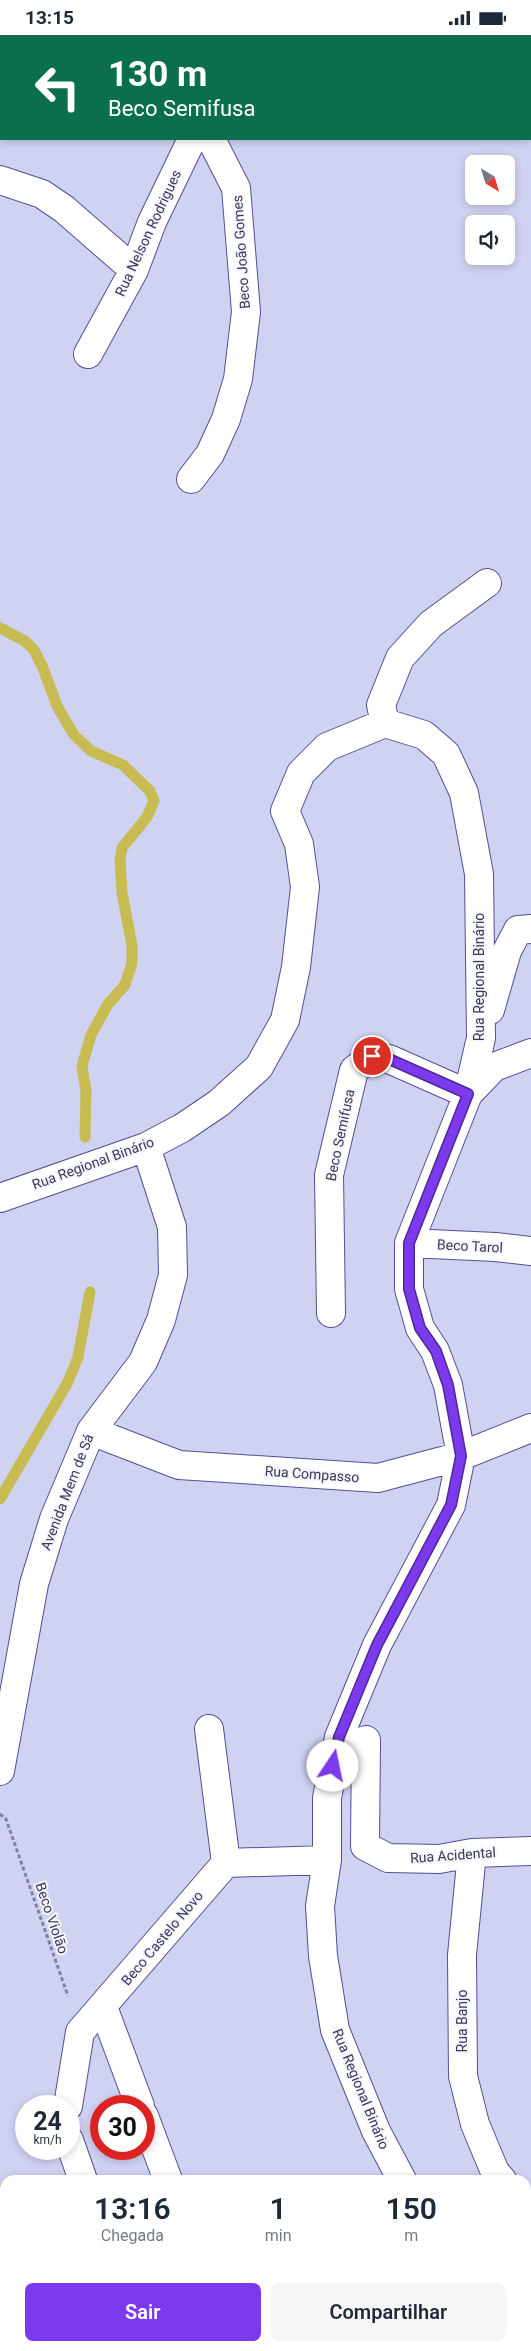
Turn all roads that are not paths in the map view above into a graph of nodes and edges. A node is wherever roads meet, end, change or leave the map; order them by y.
1 (192, 140) edge
2 (212, 140) edge
3 (0, 181) edge
4 (134, 270) junction
5 (88, 354) dead end
6 (191, 479) dead end
7 (488, 583) dead end
8 (385, 723) junction
9 (531, 929) edge
10 (482, 1038) junction
11 (531, 1053) edge
12 (468, 1094) junction
13 (146, 1147) junction
14 (0, 1198) edge
15 (409, 1243) junction
16 (531, 1251) edge
17 (331, 1313) dead end
18 (531, 1428) edge
19 (91, 1431) junction
20 (461, 1456) junction
21 (209, 1729) dead end
22 (336, 1751) junction
23 (0, 1771) edge
24 (531, 1851) edge
25 (472, 1853) junction
26 (327, 1860) junction
27 (226, 1863) junction
28 (102, 2007) junction
29 (70, 2095) edge
30 (136, 2095) edge
31 (155, 2145) edge
32 (76, 2160) edge
33 (81, 2175) edge
34 (166, 2175) edge
35 (399, 2175) edge
36 (498, 2175) edge

1 - 4 street, Rua Nelson Rodrigues
2 - 6 street, Beco João Gomes
3 - 4 street
4 - 5 street, Rua Nelson Rodrigues
7 - 8 street
8 - 10 street, Rua Regional Binário
8 - 13 street, Rua Regional Binário
9 - 10 street
10 - 12 street, Rua Regional Binário
11 - 12 street
12 - 15 street, Rua Regional Binário
12 - 17 street, Beco Semifusa
13 - 14 street, Rua Regional Binário
13 - 19 street, Avenida Mem de Sá
15 - 16 street, Beco Tarol
15 - 20 street, Rua Regional Binário
18 - 20 street, Rua Compasso
19 - 20 street, Rua Compasso
19 - 23 street, Avenida Mem de Sá
20 - 22 street, Rua Regional Binário
21 - 27 street
22 - 25 street, Rua Acidental
22 - 26 street, Rua Regional Binário
24 - 25 street, Rua Acidental
25 - 36 street, Rua Banjo
26 - 27 street
26 - 35 street, Rua Regional Binário
27 - 28 street, Beco Castelo Novo
28 - 29 street, Beco Castelo Novo
28 - 30 street
31 - 34 street
32 - 33 street

